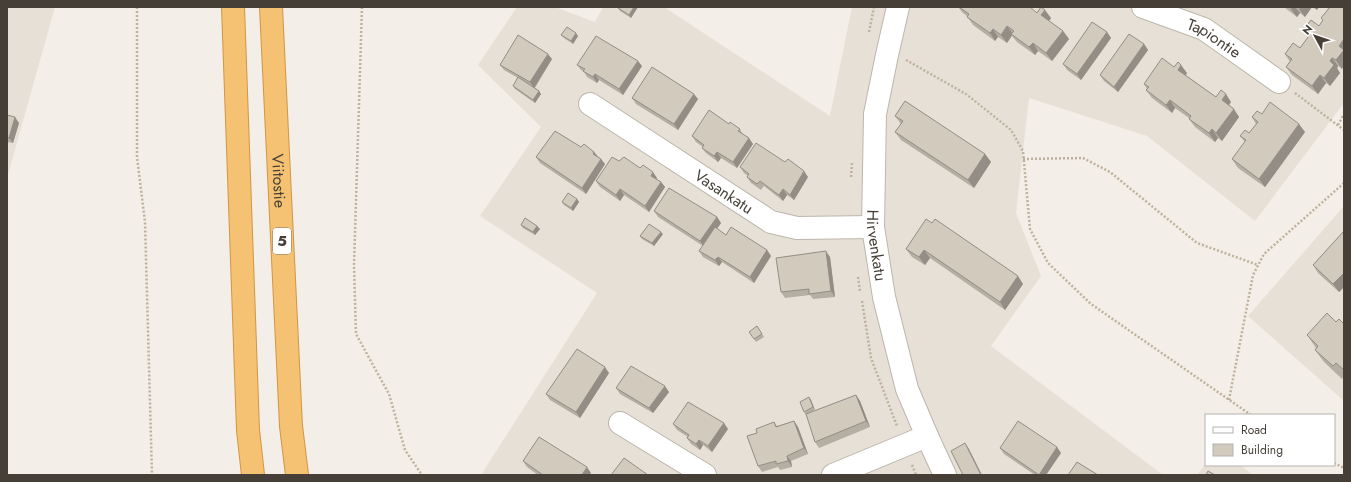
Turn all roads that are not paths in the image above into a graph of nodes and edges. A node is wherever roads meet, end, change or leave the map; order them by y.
1 (218, 7) edge
2 (233, 7) edge
3 (271, 7) edge
4 (898, 7) edge
5 (1143, 7) edge
6 (1279, 82) road end
7 (590, 104) dead end
8 (238, 173) junction
9 (874, 227) junction
10 (620, 424) dead end
11 (927, 436) junction
12 (253, 475) edge
13 (297, 475) edge
14 (705, 475) edge
15 (833, 475) edge
16 (946, 475) edge

1 - 8 highway
2 - 8 highway
3 - 13 highway, Viitostie / 5
4 - 9 street, Hirvenkatu
5 - 6 street, Tapiontie
7 - 9 street, Vasankatu
8 - 12 highway
9 - 11 street, Hirvenkatu
10 - 14 street
11 - 15 street
11 - 16 street, Hirvenkatu

